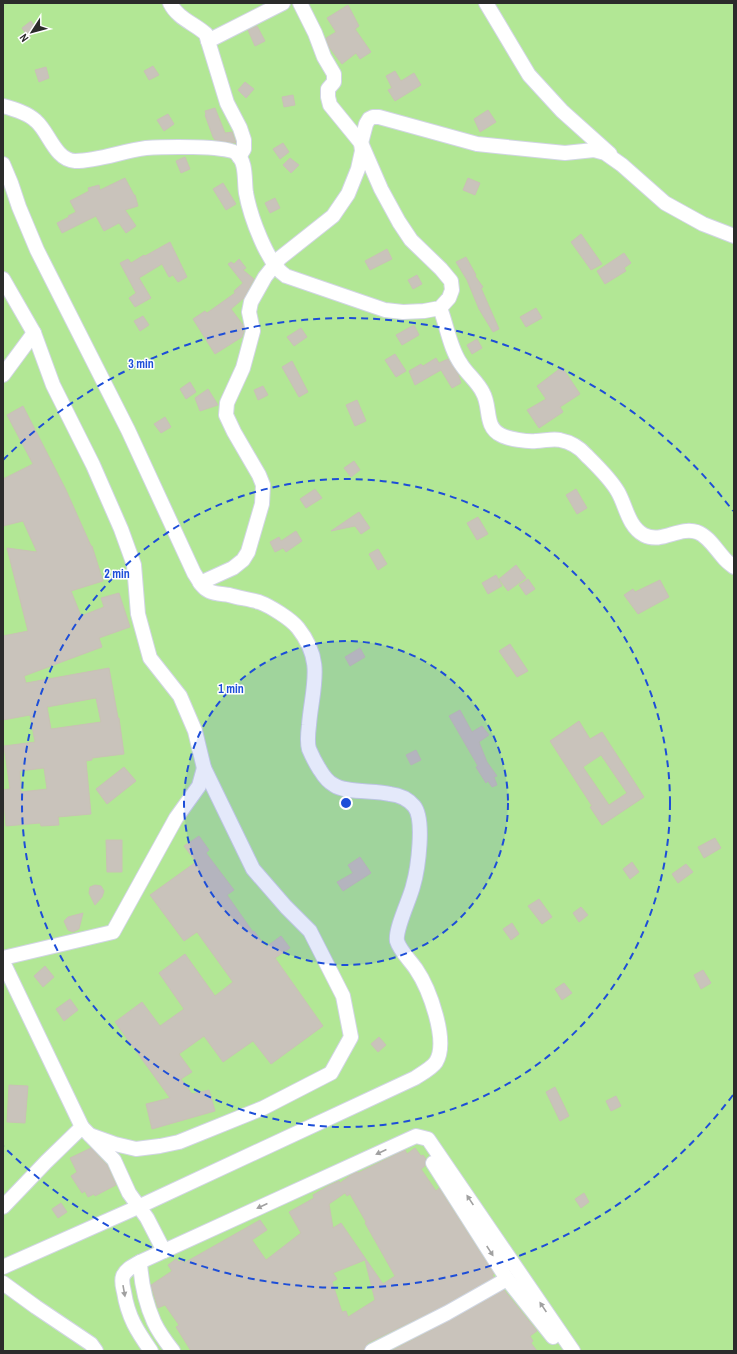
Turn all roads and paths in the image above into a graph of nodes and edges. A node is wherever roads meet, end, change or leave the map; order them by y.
1 (170, 3) edge
2 (283, 3) edge
3 (300, 3) edge
4 (486, 3) edge
5 (208, 41) junction
6 (3, 106) edge
7 (361, 143) junction
8 (239, 156) junction
9 (3, 164) edge
10 (622, 165) junction
11 (734, 236) edge
12 (275, 266) junction
13 (3, 279) edge
14 (440, 308) junction
15 (34, 333) junction
16 (3, 375) edge
17 (734, 567) edge
18 (200, 583) junction
19 (204, 768) junction
20 (3, 958) edge
21 (3, 962) edge
22 (86, 1131) junction
23 (416, 1136) junction
24 (3, 1207) edge
25 (138, 1207) junction
26 (164, 1251) junction
27 (140, 1262) junction
28 (3, 1267) edge
29 (507, 1279) junction
30 (3, 1283) edge
31 (96, 1351) edge
32 (151, 1351) edge
33 (173, 1351) edge
34 (372, 1351) edge
35 (563, 1351) edge
36 (572, 1351) edge

1 - 5 street
2 - 5 street
3 - 7 street
4 - 10 street
5 - 8 street
6 - 8 street
7 - 10 street
7 - 12 street
7 - 14 street
8 - 12 street
9 - 18 street
10 - 11 street
12 - 14 street
12 - 18 street
13 - 15 street
14 - 17 street
15 - 16 street
15 - 19 street
18 - 25 street
19 - 20 street
19 - 22 street
21 - 22 street
22 - 24 street
22 - 25 street
23 -> 26 street
23 -> 29 street
36 -> 23 street
25 - 26 street
25 - 28 street
26 - 27 street
27 -> 32 street
27 - 33 street
29 - 34 street
29 - 35 street
30 - 31 street

